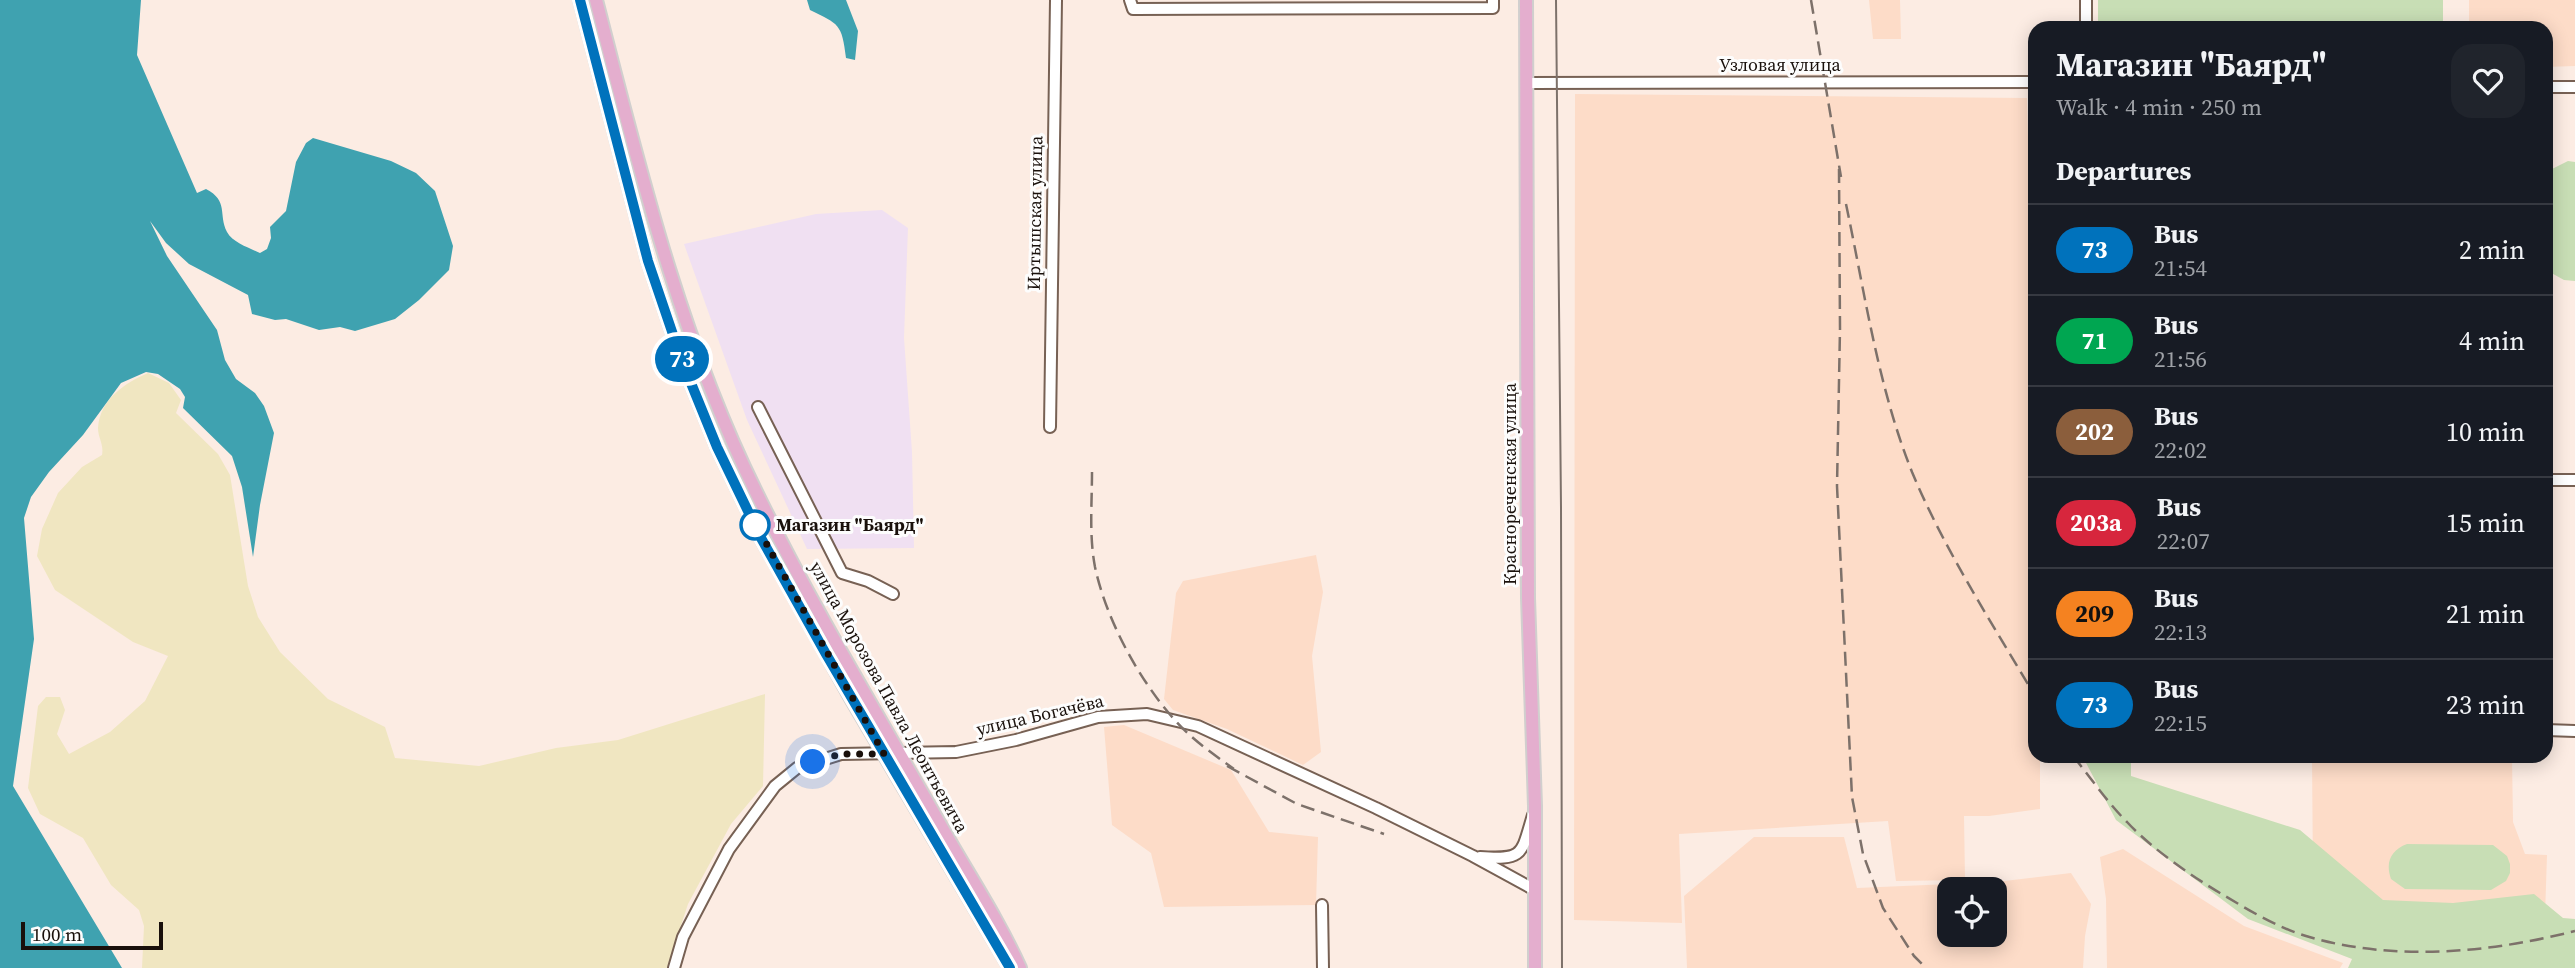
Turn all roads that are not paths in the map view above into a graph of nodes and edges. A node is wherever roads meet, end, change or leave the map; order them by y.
1 (580, 0) edge
2 (596, 0) edge
3 (1056, 0) edge
4 (1526, 0) edge
5 (2085, 0) edge
6 (1131, 4) edge
7 (1184, 4) edge
8 (1493, 4) edge
9 (2086, 21) edge
10 (2028, 82) edge
11 (1525, 83) junction
12 (2553, 87) edge
13 (2575, 87) edge
14 (758, 407) dead end
15 (1050, 427) dead end
16 (2553, 480) edge
17 (2575, 480) edge
18 (893, 594) dead end
19 (2553, 730) edge
20 (2575, 731) edge
21 (884, 754) junction
22 (900, 754) junction
23 (1535, 806) junction
24 (1473, 856) junction
25 (1535, 890) junction
26 (1322, 905) dead end
27 (674, 968) edge
28 (1010, 968) edge
29 (1020, 968) edge
30 (1323, 968) edge
31 (1535, 968) edge

1 - 21 main road, улица Морозова Павла Леонтьевича
2 - 22 main road, улица Морозова Павла Леонтьевича
3 - 15 street, Иртышская улица
4 - 11 main road, Краснореченская улица
5 - 9 street
6 - 7 street
7 - 8 street
10 - 11 street, Узловая улица
11 - 23 main road, Краснореченская улица
12 - 13 street
14 - 18 street
16 - 17 street
19 - 20 street
21 - 22 street, улица Богачёва
21 - 27 street, улица Богачёва
21 - 28 main road, улица Морозова Павла Леонтьевича
22 - 24 street, улица Богачёва
22 - 29 main road, улица Морозова Павла Леонтьевича
23 - 24 street
23 - 25 main road, Краснореченская улица
24 - 25 street, улица Богачёва
25 - 31 main road, Краснореченская улица
26 - 30 street

